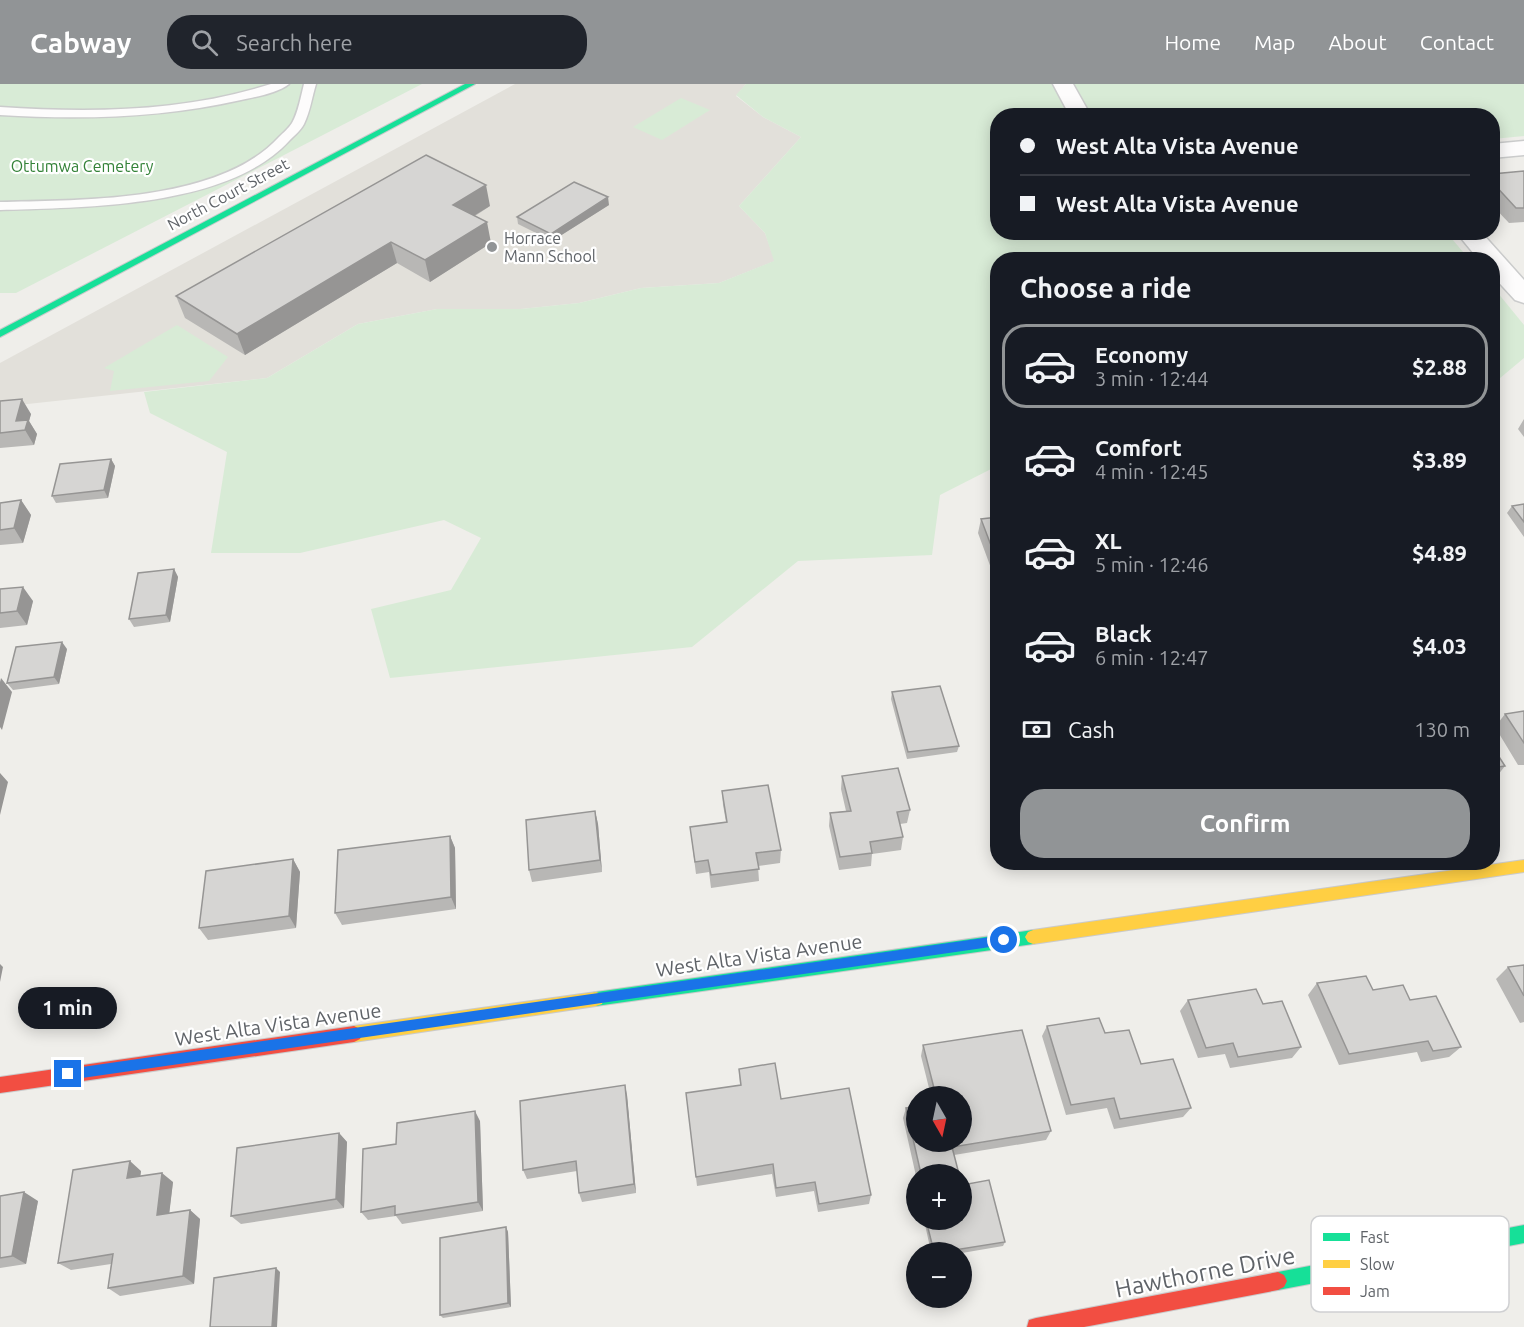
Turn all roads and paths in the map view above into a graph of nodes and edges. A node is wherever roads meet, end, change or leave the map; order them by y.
1 (284, 84) edge
2 (310, 84) edge
3 (471, 84) edge
4 (1063, 84) edge
5 (1076, 108) edge
6 (0, 111) edge
7 (1524, 148) edge
8 (1500, 150) edge
9 (0, 206) edge
10 (1475, 240) edge
11 (1485, 252) edge
12 (1500, 269) edge
13 (1524, 295) edge
14 (2, 332) edge
15 (1524, 866) edge
16 (1500, 869) edge
17 (1496, 870) edge
18 (0, 1085) edge
19 (1524, 1234) edge
20 (1509, 1237) edge
21 (1311, 1275) edge
22 (1036, 1327) edge

1 - 6 lane
2 - 9 lane
3 - 14 street, North Court Street
4 - 5 street
7 - 8 street
10 - 11 street
12 - 13 street
15 - 16 street, West Alta Vista Avenue
17 - 18 street, West Alta Vista Avenue
19 - 20 street, Hawthorne Drive
21 - 22 street, Hawthorne Drive

